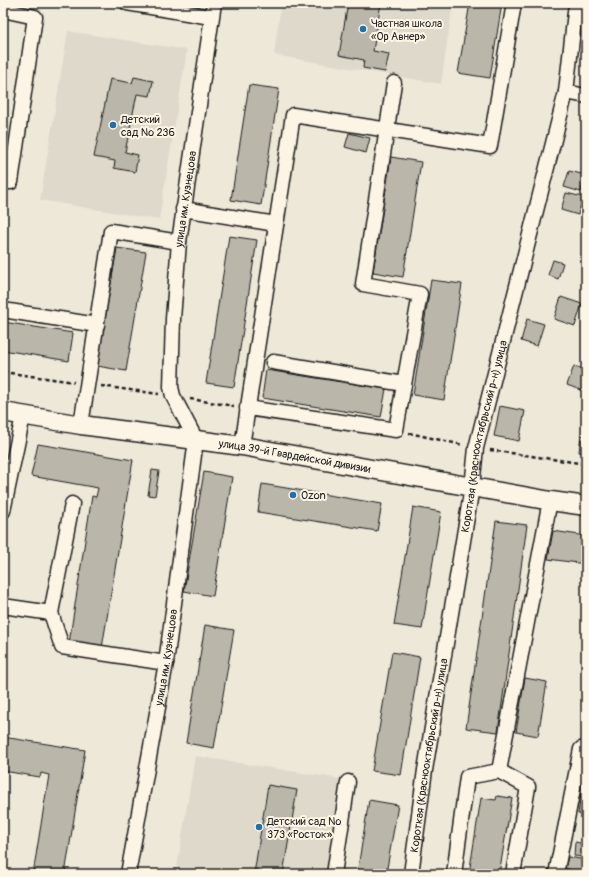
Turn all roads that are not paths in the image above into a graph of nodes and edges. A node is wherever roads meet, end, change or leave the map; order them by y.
1 (127, 3) edge
2 (214, 3) edge
3 (514, 3) edge
4 (576, 3) edge
5 (145, 4) edge
6 (3, 10) edge
7 (211, 17) junction
8 (394, 83) dead end
9 (566, 92) junction
10 (586, 96) edge
11 (387, 130) junction
12 (3, 182) edge
13 (183, 209) junction
14 (276, 224) junction
15 (178, 242) junction
16 (3, 310) edge
17 (96, 325) junction
18 (274, 362) dead end
19 (404, 384) junction
20 (247, 408) junction
21 (3, 412) edge
22 (23, 416) junction
23 (81, 425) junction
24 (196, 440) junction
25 (242, 446) junction
26 (472, 487) junction
27 (552, 501) junction
28 (72, 504) dead end
29 (586, 506) edge
30 (3, 511) edge
31 (3, 606) edge
32 (51, 613) junction
33 (166, 663) junction
34 (586, 750) edge
35 (499, 771) junction
36 (348, 782) dead end
37 (128, 874) edge
38 (334, 874) edge
39 (411, 874) edge
40 (454, 874) edge
41 (513, 874) edge
42 (556, 874) edge

1 - 5 street
2 - 7 street, улица им. Кузнецова
3 - 11 street
4 - 9 street, Короткая (Краснооктябрьский р-н) улица
5 - 7 street
6 - 12 street
7 - 13 street, улица им. Кузнецова
8 - 11 street
9 - 10 street
9 - 26 street, Короткая (Краснооктябрьский р-н) улица
11 - 14 street
11 - 19 street
13 - 14 street
13 - 15 street, улица им. Кузнецова
14 - 20 street
15 - 17 street
15 - 24 street, улица им. Кузнецова
16 - 17 street
17 - 23 street
18 - 19 street
19 - 20 street
20 - 25 street
21 - 22 main road, улица 39-й Гвардейской дивизии
22 - 23 main road, улица 39-й Гвардейской дивизии
22 - 30 street
23 - 24 main road, улица 39-й Гвардейской дивизии
24 - 25 main road, улица 39-й Гвардейской дивизии
24 - 33 street, улица им. Кузнецова
25 - 26 main road, улица 39-й Гвардейской дивизии
26 - 27 main road, улица 39-й Гвардейской дивизии
26 - 39 street, Короткая (Краснооктябрьский р-н) улица
27 - 29 main road, улица 39-й Гвардейской дивизии
27 - 35 street
28 - 32 street
31 - 32 street
32 - 33 street
33 - 37 street, улица им. Кузнецова
34 - 42 street
35 - 40 street
35 - 41 street
36 - 38 street

